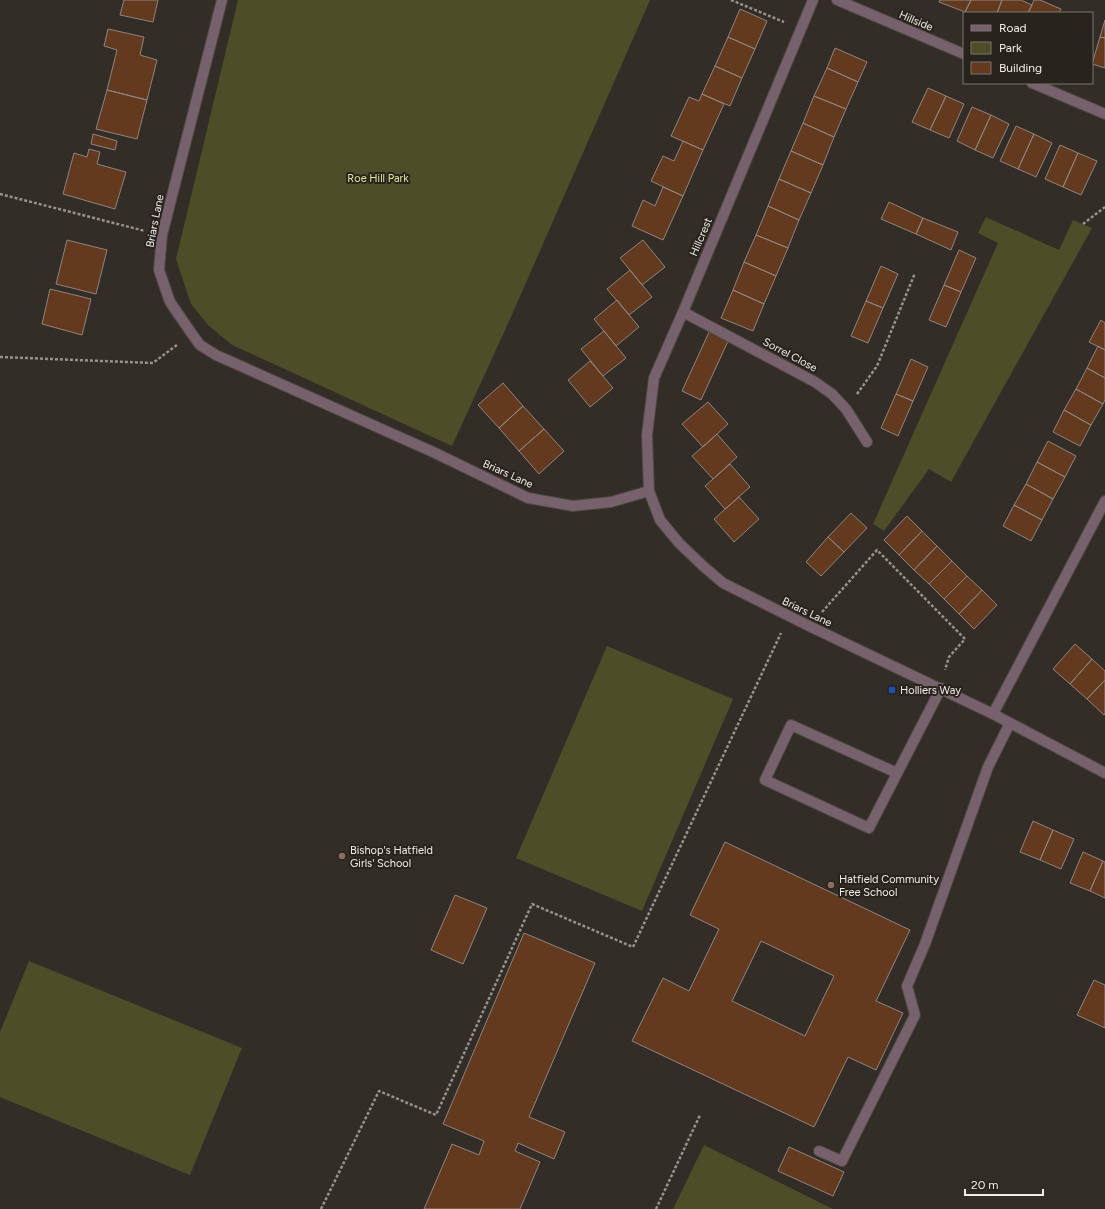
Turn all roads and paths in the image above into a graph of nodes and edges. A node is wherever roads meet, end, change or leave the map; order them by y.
1 (222, 0) edge
2 (732, 0) edge
3 (813, 0) edge
4 (837, 0) edge
5 (801, 30) junction
6 (963, 54) edge
7 (1034, 84) edge
8 (1105, 114) edge
9 (0, 194) edge
10 (1105, 207) edge
11 (1083, 224) dead end
12 (162, 235) junction
13 (915, 273) dead end
14 (683, 312) junction
15 (192, 334) junction
16 (0, 357) edge
17 (846, 409) junction
18 (867, 442) dead end
19 (649, 491) junction
20 (1105, 502) edge
21 (809, 626) junction
22 (778, 640) dead end
23 (940, 688) junction
24 (993, 714) junction
25 (1010, 723) junction
26 (897, 773) junction
27 (1105, 773) edge
28 (700, 1115) dead end
29 (819, 1151) dead end
30 (322, 1209) edge
31 (656, 1209) edge

1 - 12 street, Briars Lane
2 - 5 path
3 - 5 street, Hillcrest
4 - 6 street, Hillside
5 - 14 street, Hillcrest
7 - 8 street
9 - 12 path
10 - 11 path
12 - 15 street, Briars Lane
13 - 17 path
14 - 17 street, Sorrel Close
14 - 19 street, Hillcrest
15 - 16 path
15 - 19 street, Briars Lane
17 - 18 street, Sorrel Close
19 - 21 street, Briars Lane
20 - 24 street
21 - 23 street, Briars Lane
21 - 23 path
22 - 30 path
23 - 24 street, Briars Lane
23 - 26 street
24 - 25 street, Briars Lane
25 - 27 street, Briars Lane
25 - 29 street
26 - 26 street
28 - 31 path

